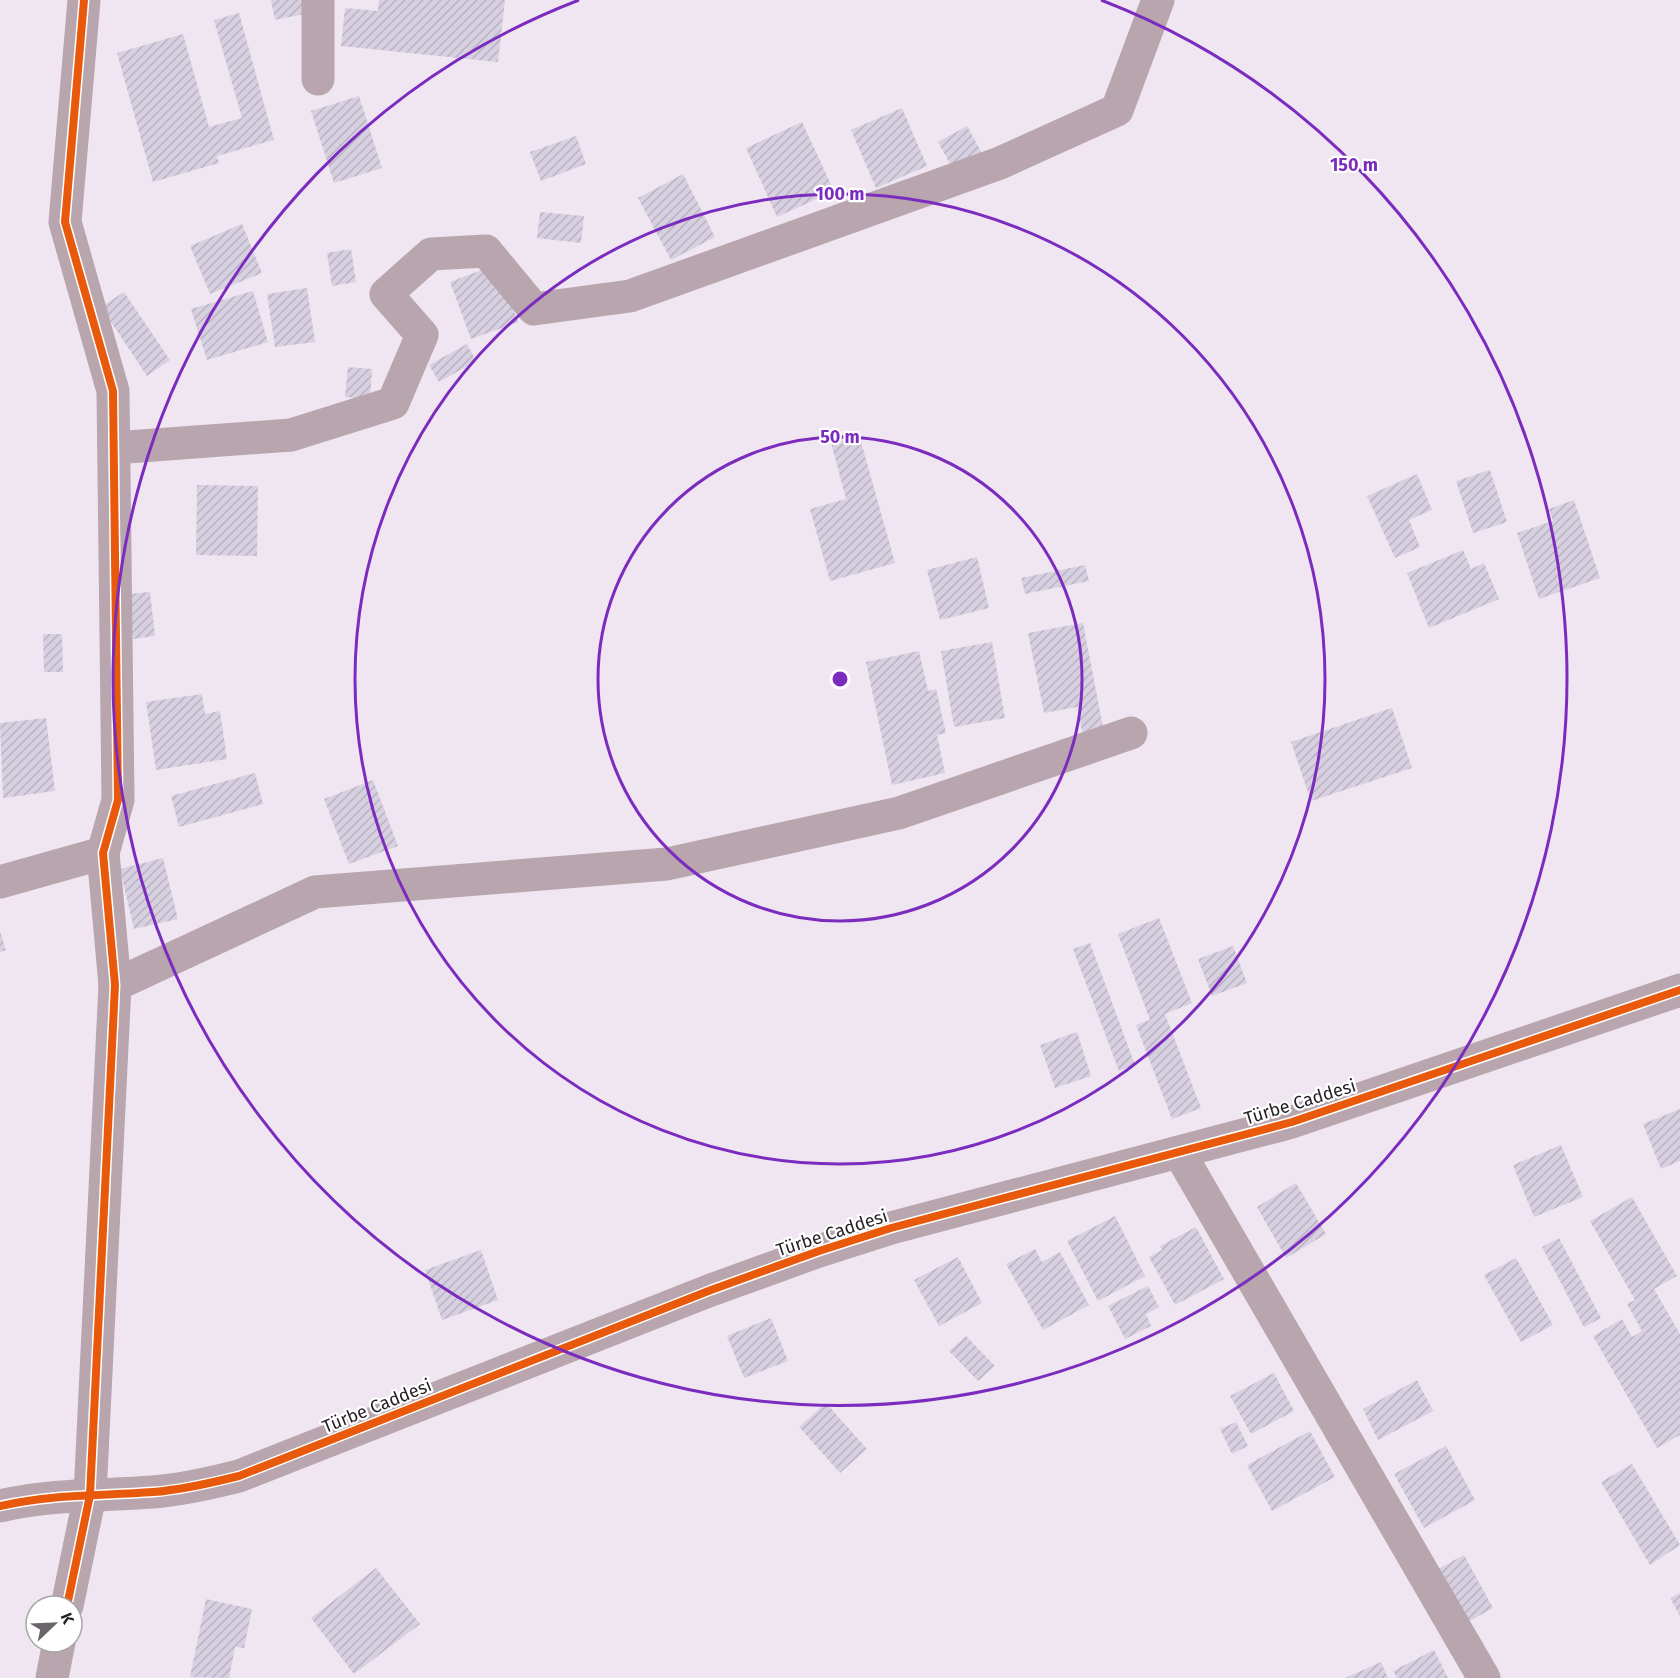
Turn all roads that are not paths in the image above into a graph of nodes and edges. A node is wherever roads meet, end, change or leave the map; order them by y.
1 (84, 0) edge
2 (318, 0) edge
3 (1158, 0) edge
4 (318, 79) dead end
5 (114, 448) junction
6 (1131, 733) dead end
7 (103, 853) junction
8 (0, 882) edge
9 (115, 985) junction
10 (1680, 990) edge
11 (1179, 1152) junction
12 (90, 1495) junction
13 (0, 1506) edge
14 (69, 1594) edge
15 (57, 1654) edge
16 (52, 1678) edge
17 (1484, 1678) edge

1 - 5 street
2 - 4 street
3 - 5 street
5 - 7 street
6 - 9 street
7 - 8 street
7 - 9 street
9 - 12 street
10 - 11 street, Türbe Caddesi
11 - 12 street, Türbe Caddesi
11 - 17 street
12 - 13 street, Türbe Caddesi
12 - 14 street
15 - 16 street

